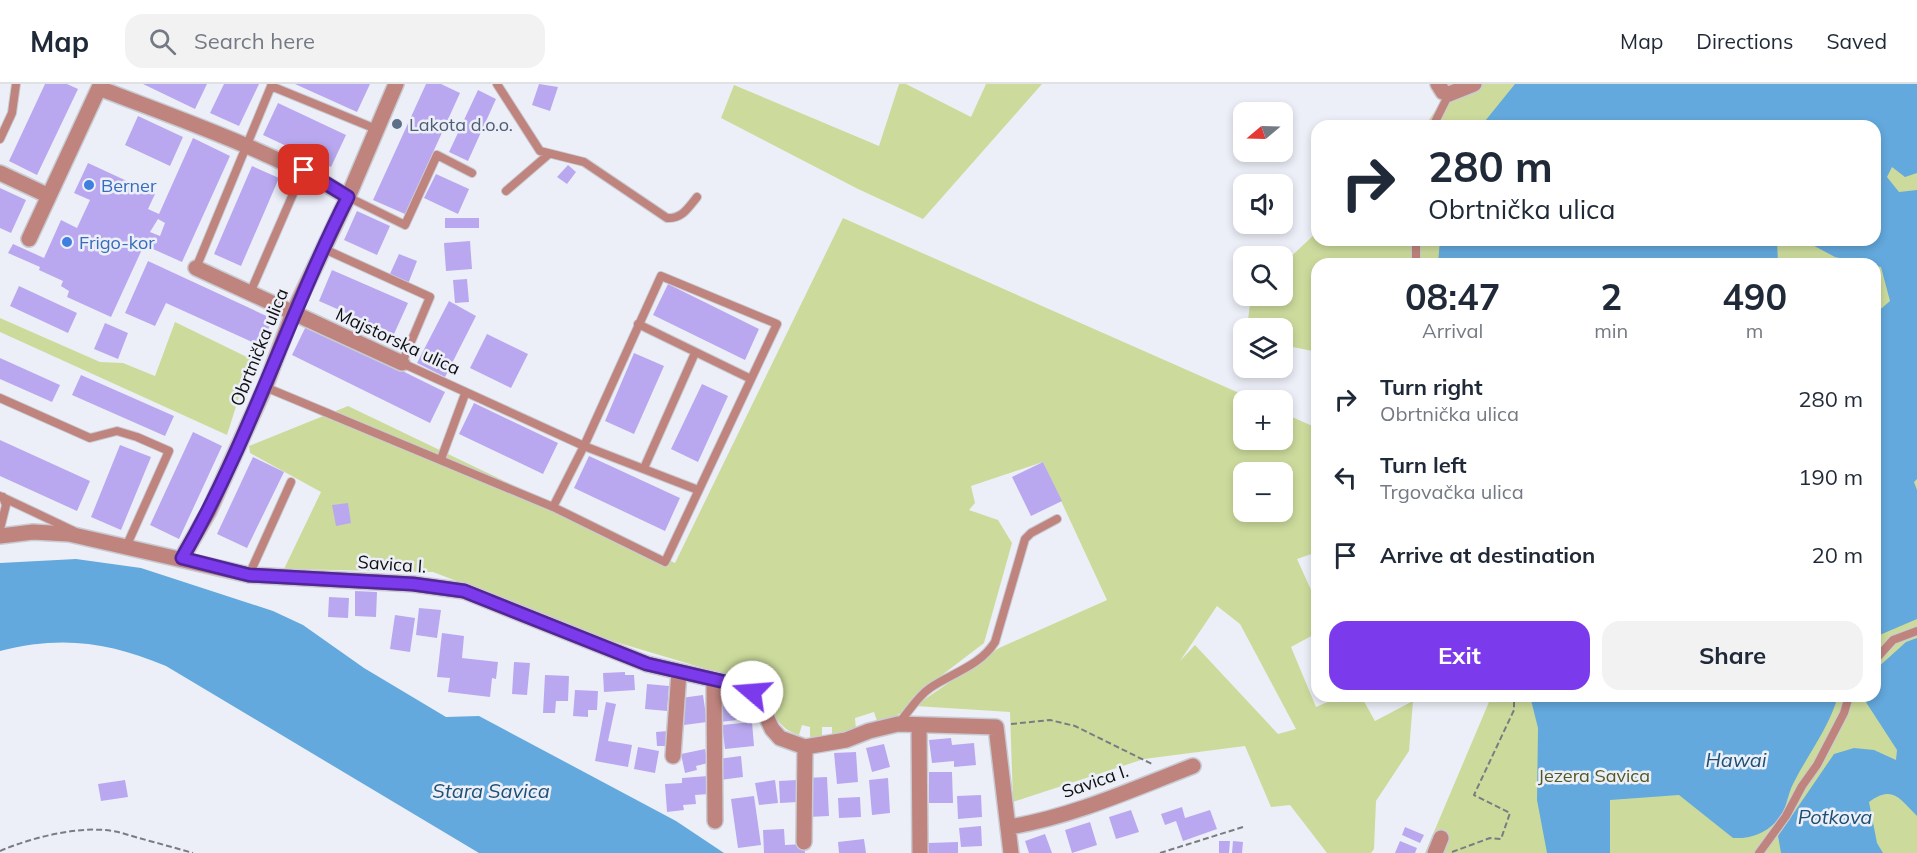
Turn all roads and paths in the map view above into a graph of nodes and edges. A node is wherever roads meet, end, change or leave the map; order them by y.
1 (16, 84) edge
2 (396, 84) edge
3 (497, 84) edge
4 (1474, 84) edge
5 (272, 85) edge
6 (1444, 89) edge
7 (1435, 120) edge
8 (376, 129) junction
9 (0, 139) edge
10 (247, 145) junction
11 (549, 154) junction
12 (304, 170) junction
13 (0, 173) edge
14 (472, 173) dead end
15 (506, 191) dead end
16 (49, 196) junction
17 (348, 197) junction
18 (697, 197) dead end
19 (29, 239) dead end
20 (322, 248) junction
21 (196, 268) joint
22 (250, 293) junction
23 (293, 313) junction
24 (638, 324) junction
25 (695, 353) junction
26 (402, 363) junction
27 (751, 379) junction
28 (265, 387) junction
29 (465, 394) junction
30 (0, 398) edge
31 (584, 446) junction
32 (441, 459) junction
33 (644, 468) junction
34 (291, 482) dead end
35 (698, 490) junction
36 (2, 496) edge
37 (553, 507) junction
38 (1057, 519) dead end
39 (0, 529) edge
40 (0, 536) edge
41 (86, 536) junction
42 (126, 547) junction
43 (182, 558) junction
44 (249, 575) junction
45 (1917, 632) edge
46 (1881, 653) edge
47 (679, 672) junction
48 (714, 680) junction
49 (1514, 702) edge
50 (1847, 702) edge
51 (898, 724) junction
52 (919, 727) junction
53 (996, 727) junction
54 (805, 747) junction
55 (673, 756) dead end
56 (1193, 766) dead end
57 (1169, 775) junction
58 (715, 821) dead end
59 (1243, 826) dead end
60 (1009, 827) junction
61 (1441, 838) dead end
62 (804, 842) dead end
63 (1176, 848) junction
64 (0, 851) edge
65 (193, 853) edge
66 (920, 853) edge
67 (1011, 853) edge
68 (1160, 853) edge
69 (1176, 853) edge
70 (1435, 853) edge
71 (1449, 853) edge
72 (1759, 853) edge

1 - 9 lane
2 - 8 street, Obrtnička ulica
3 - 11 lane
4 - 6 street
5 - 8 lane
5 - 10 lane
6 - 7 lane
8 - 17 street, Obrtnička ulica
10 - 12 street
10 - 16 street
10 - 21 lane
11 - 15 lane
11 - 18 lane
12 - 17 street
12 - 22 lane
13 - 16 street
14 - 17 lane
16 - 19 street
17 - 20 street, Obrtnička ulica
20 - 23 street, Obrtnička ulica
20 - 26 lane
21 - 22 street, Majstorska ulica
22 - 23 street, Majstorska ulica
23 - 26 street, Majstorska ulica
23 - 28 street, Obrtnička ulica
24 - 25 lane
24 - 27 lane
24 - 31 lane
25 - 27 lane
25 - 33 lane
26 - 29 lane, Majstorska ulica
27 - 35 lane
28 - 32 lane
28 - 43 street, Obrtnička ulica
29 - 31 lane, Majstorska ulica
29 - 32 lane
30 - 42 lane
31 - 33 lane, Majstorska ulica
31 - 37 lane
32 - 37 lane
33 - 35 lane, Majstorska ulica
34 - 44 lane
35 - 37 lane
36 - 39 lane, Savica I.
36 - 41 lane, Savica I.
38 - 51 lane
40 - 41 street, Savica I.
41 - 42 street, Savica I.
42 - 43 street, Savica I.
43 - 44 street, Savica I.
44 - 47 street, Savica I.
45 - 46 lane
47 - 48 street, Savica I.
47 - 55 street
48 - 54 street, Savica I.
48 - 58 street
49 - 71 path
50 - 72 lane
51 - 52 street
51 - 54 street
52 - 53 street
52 - 66 street
53 - 57 path
53 - 60 street
54 - 62 street
56 - 57 street, Savica I.
57 - 60 street, Savica I.
59 - 63 path
60 - 67 street
61 - 70 street
63 - 68 path
63 - 69 path
64 - 65 path

